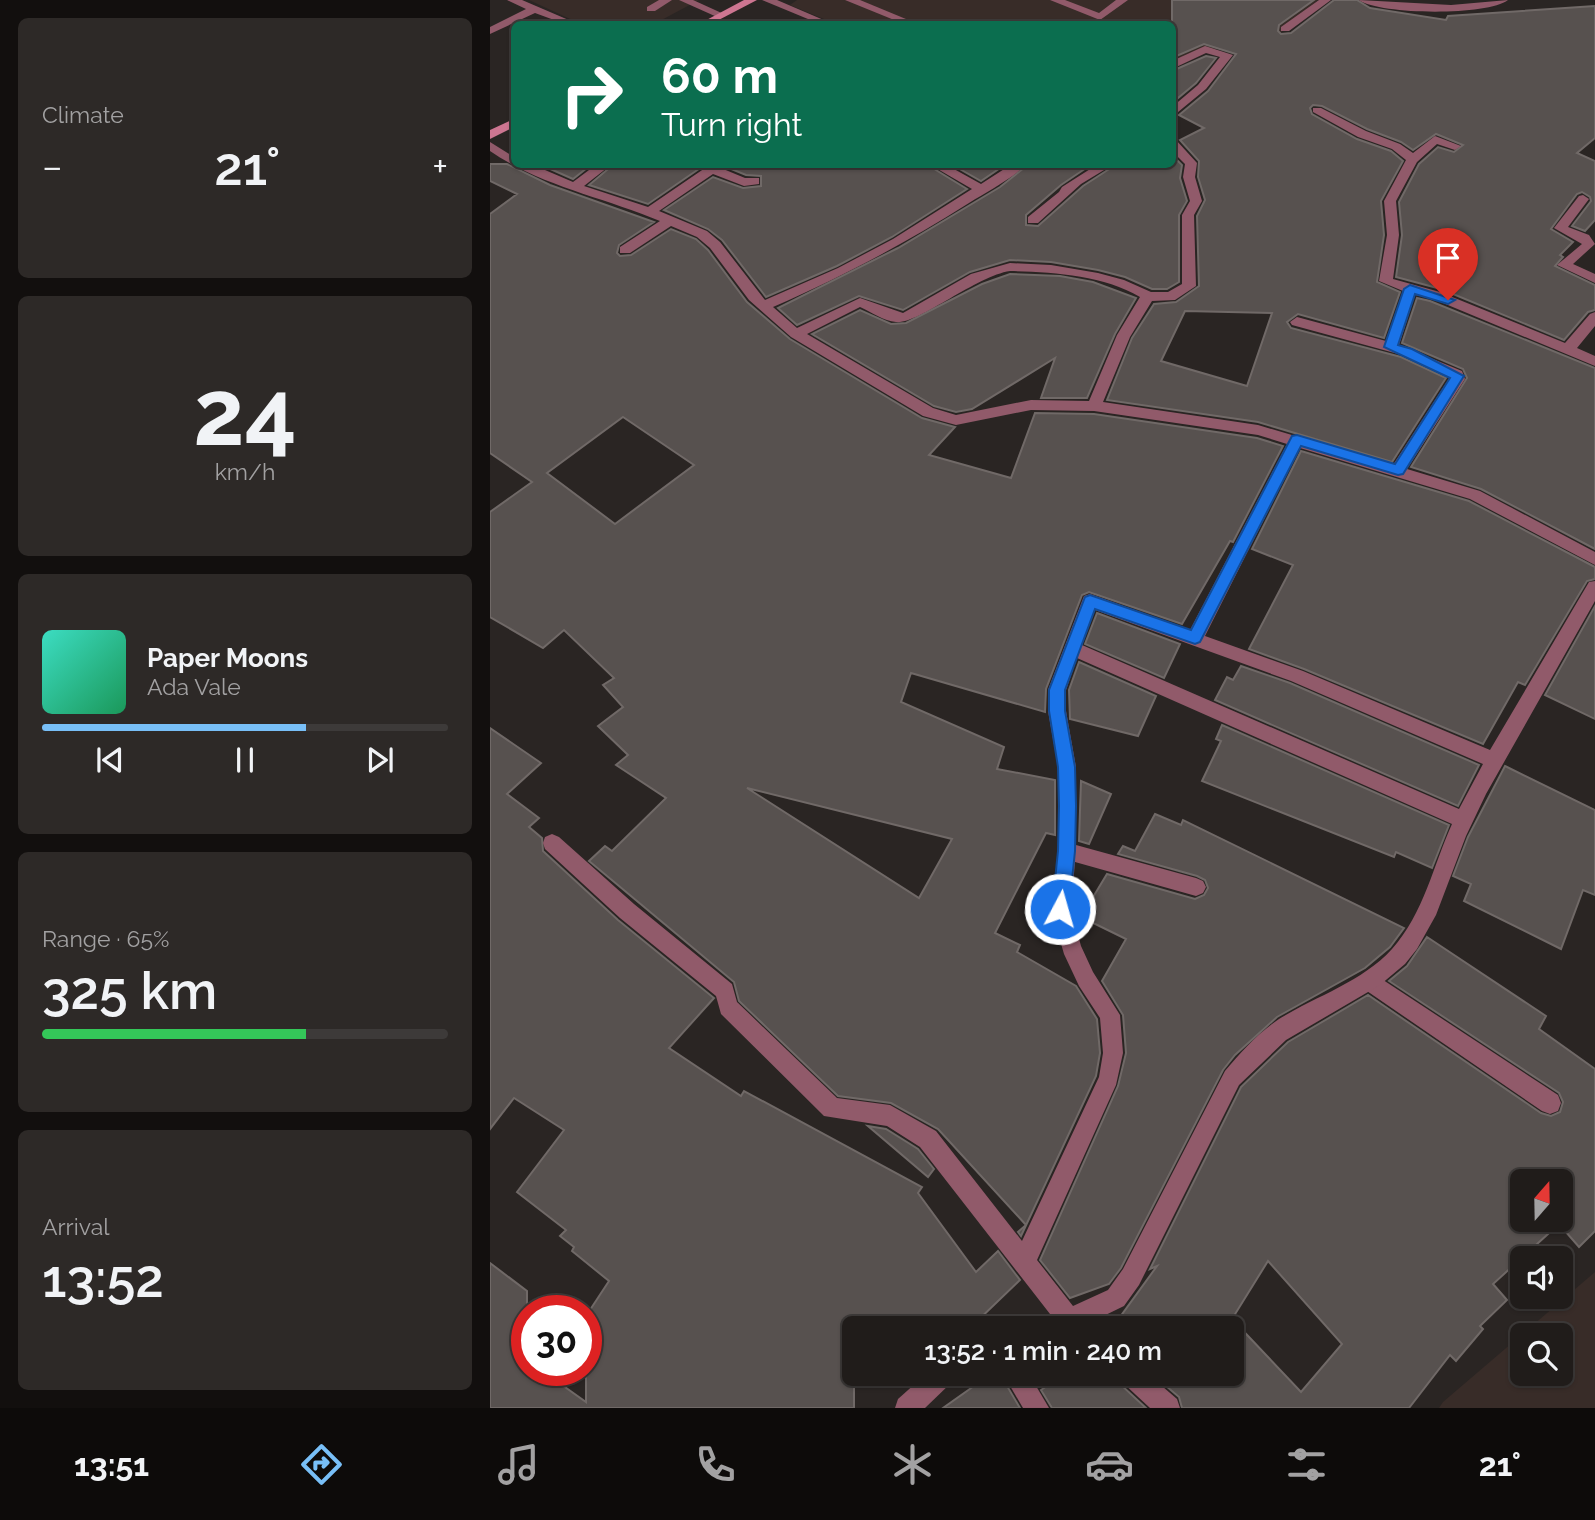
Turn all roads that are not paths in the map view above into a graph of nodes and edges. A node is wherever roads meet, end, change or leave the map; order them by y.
1 (512, 0) edge
2 (667, 0) edge
3 (684, 0) edge
4 (752, 0) edge
5 (767, 0) edge
6 (850, 0) edge
7 (1055, 0) edge
8 (1123, 0) edge
9 (1326, 0) edge
10 (1364, 0) edge
11 (1503, 0) edge
12 (651, 9) dead end
13 (533, 10) junction
14 (721, 15) junction
15 (564, 21) edge
16 (710, 21) edge
17 (820, 21) edge
18 (904, 21) edge
19 (1285, 29) dead end
20 (490, 31) edge
21 (1176, 64) edge
22 (1176, 110) edge
23 (1317, 110) dead end
24 (511, 124) edge
25 (490, 135) edge
26 (490, 146) edge
27 (1455, 146) dead end
28 (1176, 148) edge
29 (511, 160) edge
30 (1412, 160) junction
31 (529, 168) edge
32 (600, 168) edge
33 (942, 168) edge
34 (1015, 168) edge
35 (1101, 168) edge
36 (755, 181) dead end
37 (574, 187) junction
38 (983, 190) junction
39 (1583, 199) dead end
40 (650, 212) junction
41 (1033, 220) dead end
42 (669, 221) junction
43 (625, 250) dead end
44 (1595, 279) edge
45 (1410, 289) junction
46 (1148, 296) junction
47 (765, 305) junction
48 (1595, 317) edge
49 (1297, 322) dead end
50 (796, 334) junction
51 (1391, 347) junction
52 (1568, 349) junction
53 (1595, 361) edge
54 (1094, 406) junction
55 (1297, 440) junction
56 (1398, 470) junction
57 (1595, 559) edge
58 (1595, 587) edge
59 (1195, 638) junction
60 (1072, 648) junction
61 (1496, 761) junction
62 (1463, 820) junction
63 (552, 843) dead end
64 (1067, 851) junction
65 (1196, 887) dead end
66 (1371, 982) junction
67 (1550, 1103) dead end
68 (1024, 1262) junction
69 (1066, 1316) edge
70 (1086, 1316) edge
71 (931, 1386) edge
72 (1022, 1386) edge
73 (1143, 1386) edge
74 (908, 1408) edge
75 (1037, 1408) edge
76 (1168, 1408) edge

1 - 13 street
2 - 12 street
3 - 14 street
4 - 14 main road
5 - 17 street
6 - 18 street
7 - 8 street
9 - 19 street
10 - 11 street
13 - 15 street
13 - 20 street
14 - 16 main road
21 - 22 street
23 - 30 street
24 - 25 main road
26 - 29 street
27 - 30 street
28 - 46 street
30 - 45 street
31 - 37 street
32 - 37 street
33 - 38 street
34 - 38 street
35 - 41 street
36 - 40 street
37 - 40 street
38 - 47 street
39 - 44 street
40 - 42 street
42 - 43 street
42 - 47 street
45 - 51 street
45 - 52 street
46 - 50 street
46 - 54 street
47 - 50 street
48 - 52 street
49 - 51 street
50 - 54 street
51 - 56 street
52 - 53 street
54 - 55 street
55 - 56 street
55 - 59 street
56 - 57 street
58 - 61 street
59 - 60 street
59 - 61 street
60 - 62 street
60 - 64 street
61 - 62 street
62 - 66 street
63 - 68 street
64 - 65 street
64 - 68 street
66 - 67 street
66 - 70 street
68 - 69 street
71 - 74 street
72 - 75 street
73 - 76 street

